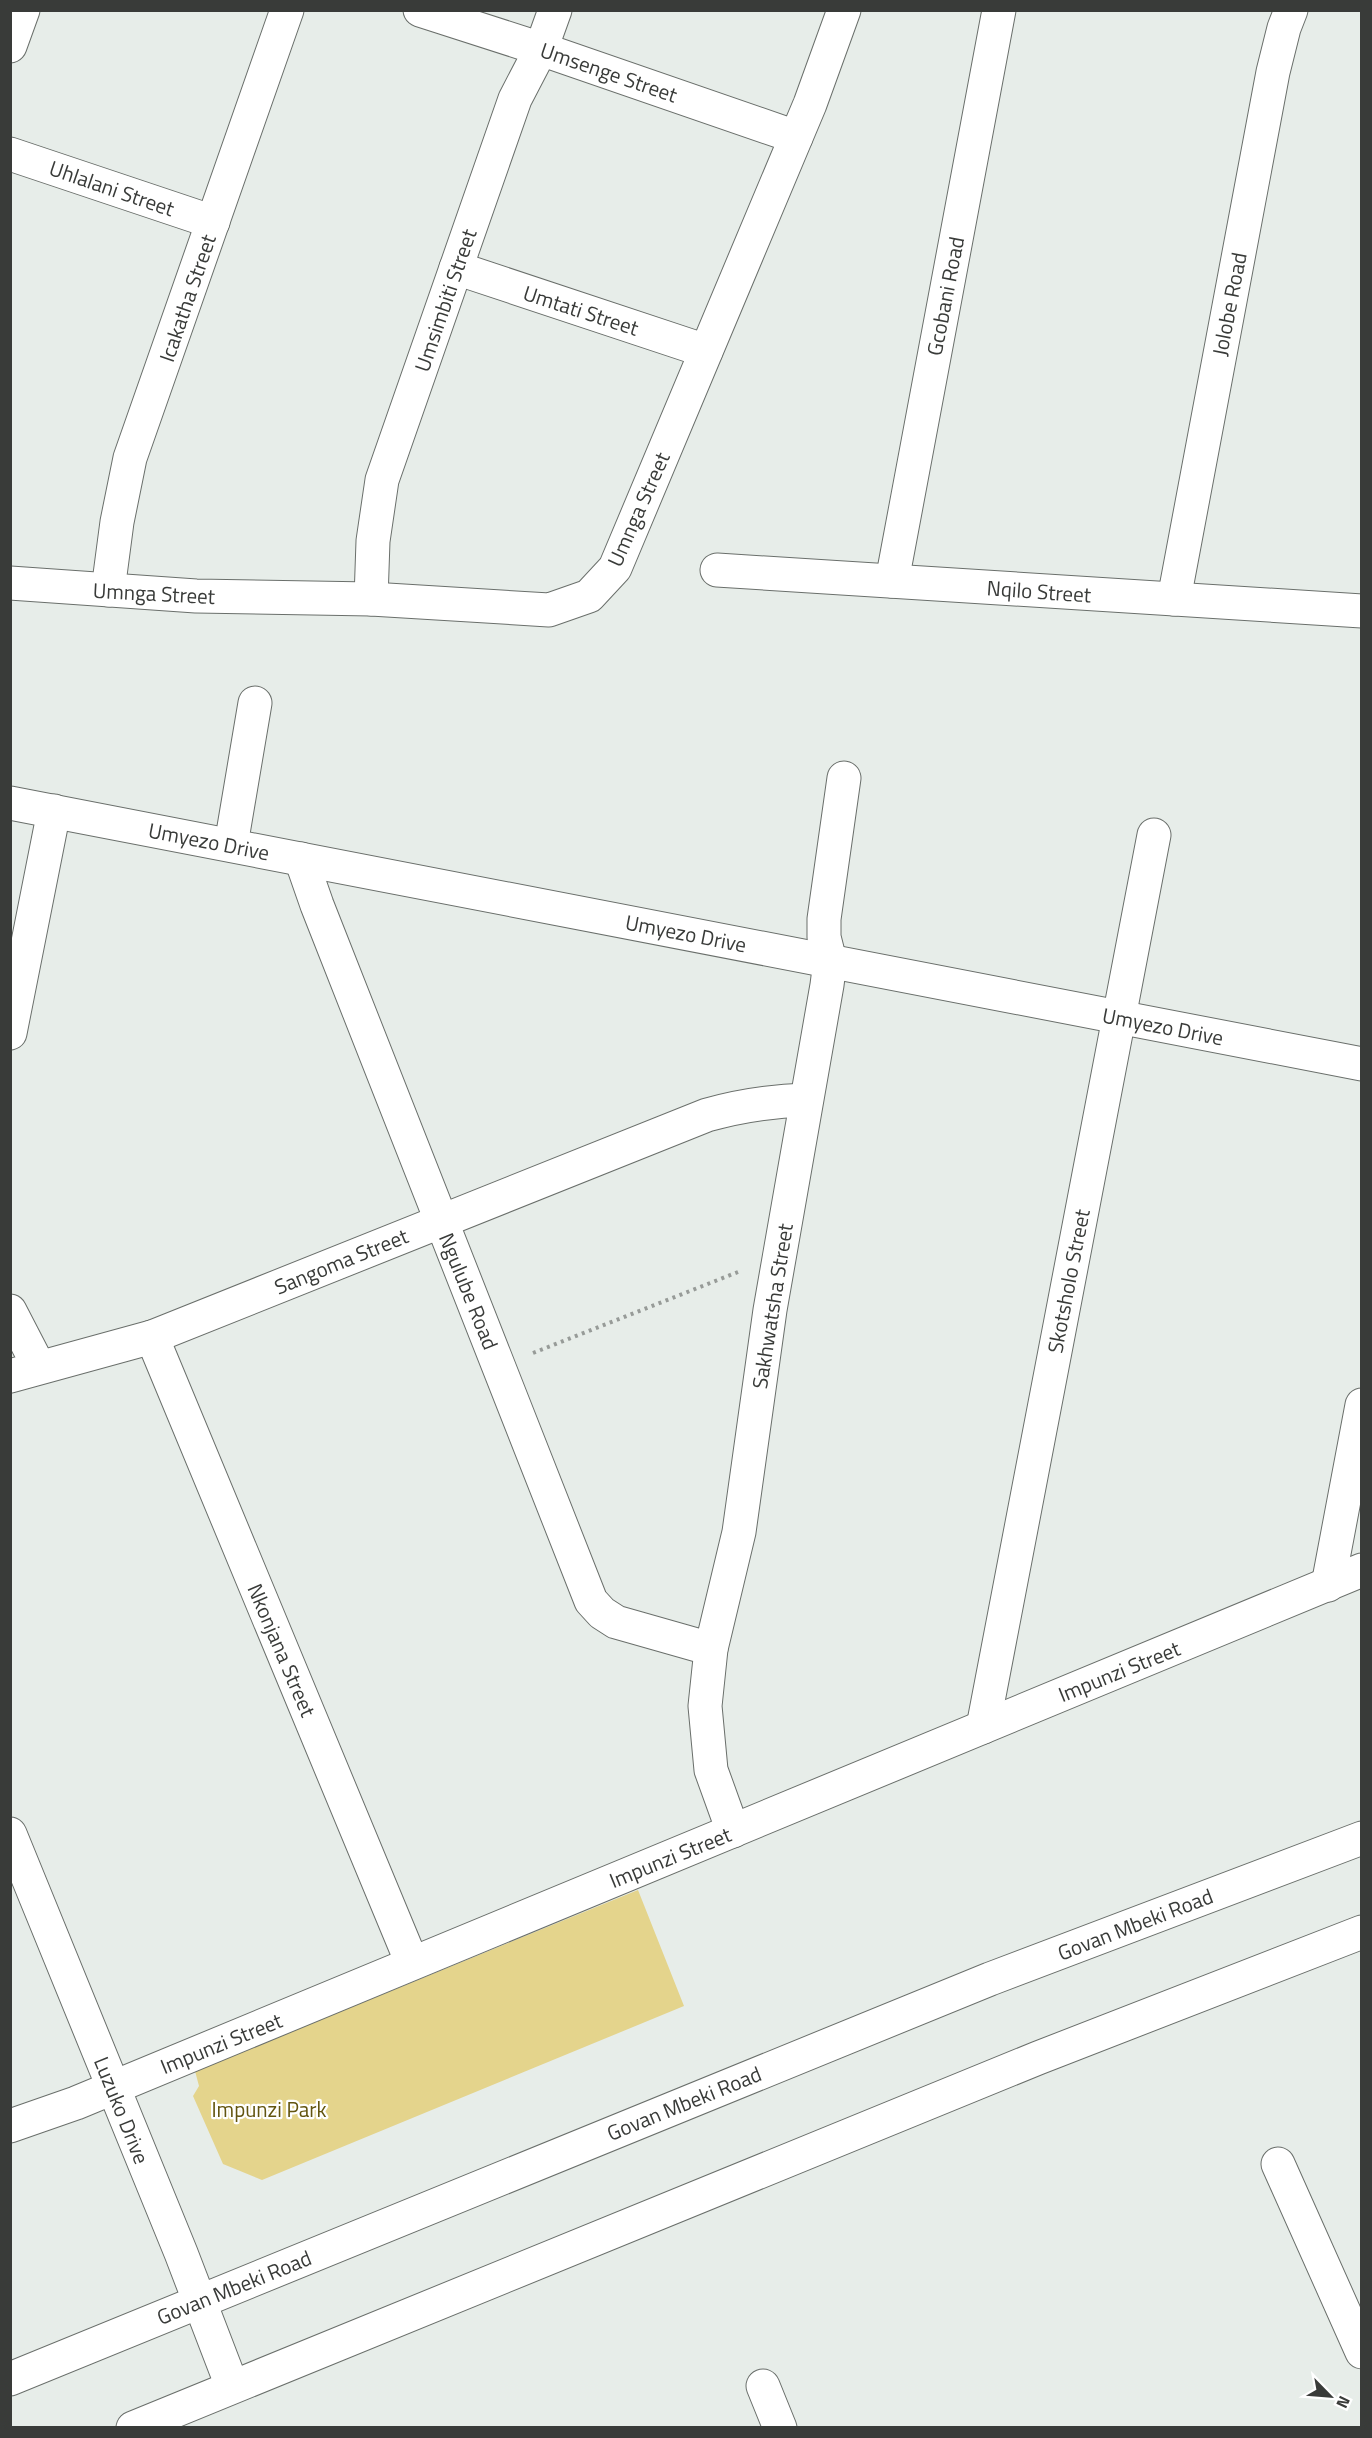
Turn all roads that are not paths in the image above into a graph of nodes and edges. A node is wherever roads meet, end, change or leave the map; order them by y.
1 (23, 10) edge
2 (287, 10) edge
3 (420, 10) edge
4 (555, 10) edge
5 (844, 10) edge
6 (999, 10) edge
7 (1291, 10) edge
8 (10, 46) edge
9 (542, 49) junction
10 (796, 137) junction
11 (10, 154) edge
12 (213, 222) junction
13 (456, 268) junction
14 (706, 351) junction
15 (717, 570) dead end
16 (892, 581) junction
17 (10, 583) edge
18 (108, 590) junction
19 (370, 599) junction
20 (1174, 599) junction
21 (1362, 611) edge
22 (255, 703) dead end
23 (843, 778) dead end
24 (10, 802) edge
25 (54, 811) junction
26 (1154, 835) dead end
27 (231, 845) junction
28 (301, 859) junction
29 (830, 961) junction
30 (1119, 1017) junction
31 (10, 1033) edge
32 (1362, 1064) edge
33 (807, 1100) junction
34 (441, 1221) junction
35 (10, 1311) edge
36 (152, 1336) junction
37 (25, 1371) edge
38 (1362, 1405) edge
39 (1362, 1570) edge
40 (1328, 1585) junction
41 (711, 1649) junction
42 (983, 1727) junction
43 (733, 1831) junction
44 (10, 1834) edge
45 (1362, 1838) edge
46 (1362, 1932) edge
47 (412, 1963) junction
48 (112, 2087) junction
49 (10, 2126) edge
50 (1278, 2164) dead end
51 (199, 2301) junction
52 (1362, 2352) edge
53 (10, 2379) edge
54 (232, 2385) junction
55 (762, 2386) dead end
56 (133, 2427) edge
57 (780, 2427) edge

1 - 8 street
2 - 12 street, Icakatha Street
3 - 9 street, Umsenge Street
4 - 9 street, Umsimbiti Street
5 - 10 street, Umnga Street
6 - 16 street, Gcobani Road
7 - 20 street, Jolobe Road
9 - 10 street, Umsenge Street
9 - 13 street, Umsimbiti Street
10 - 14 street, Umnga Street
11 - 12 street, Uhlalani Street
12 - 18 street, Icakatha Street
13 - 14 street, Umtati Street
13 - 19 street, Umsimbiti Street
14 - 19 street, Umnga Street
15 - 16 street, Nqilo Street
16 - 20 street, Nqilo Street
17 - 18 street, Umnga Street
18 - 19 street, Umnga Street
20 - 21 street, Nqilo Street
22 - 27 street
23 - 29 street, Sakhwatsha Street
24 - 25 street, Umyezo Drive
25 - 27 street, Umyezo Drive
25 - 31 street
26 - 30 street, Skotsholo Street
27 - 28 street, Umyezo Drive
28 - 29 street, Umyezo Drive
28 - 34 street, Ngulube Road
29 - 30 street, Umyezo Drive
29 - 33 street, Sakhwatsha Street
30 - 32 street, Umyezo Drive
30 - 42 street, Skotsholo Street
33 - 34 street, Sangoma Street
33 - 41 street, Sakhwatsha Street
34 - 36 street, Sangoma Street
34 - 41 street, Ngulube Road
35 - 37 street
36 - 37 street, Sangoma Street
36 - 47 street, Nkonjana Street
38 - 40 street
39 - 40 street, Impunzi Street
40 - 42 street, Impunzi Street
41 - 43 street, Sakhwatsha Street
42 - 43 street, Impunzi Street
43 - 47 street, Impunzi Street
44 - 48 street, Luzuko Drive
45 - 51 street, Govan Mbeki Road
46 - 54 street
47 - 48 street, Impunzi Street
48 - 49 street, Impunzi Street
48 - 51 street, Luzuko Drive
50 - 52 street
51 - 53 street, Govan Mbeki Road
51 - 54 street, Luzuko Drive
54 - 56 street
55 - 57 street

